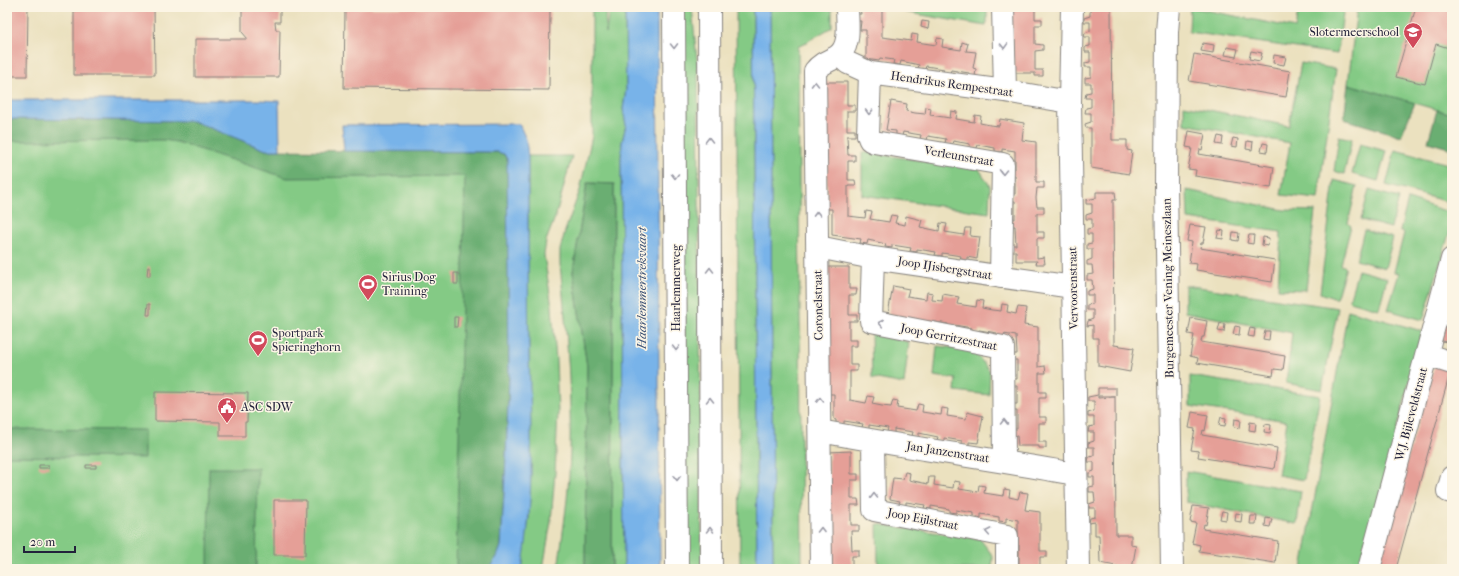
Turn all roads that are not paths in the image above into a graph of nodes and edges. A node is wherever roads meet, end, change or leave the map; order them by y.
1 (674, 7) edge
2 (709, 7) edge
3 (847, 7) edge
4 (1003, 7) edge
5 (1072, 7) edge
6 (1169, 7) edge
7 (839, 55) junction
8 (870, 73) junction
9 (1005, 91) junction
10 (1070, 102) junction
11 (818, 247) junction
12 (873, 258) junction
13 (1452, 259) edge
14 (1001, 277) junction
15 (1073, 287) junction
16 (1426, 355) junction
17 (1452, 363) edge
18 (820, 430) junction
19 (873, 441) junction
20 (1004, 461) junction
21 (1076, 474) junction
22 (677, 569) edge
23 (710, 569) edge
24 (821, 569) edge
25 (1007, 569) edge
26 (1078, 569) edge
27 (1172, 569) edge
28 (1369, 569) edge

1 -> 22 street, Haarlemmerweg
23 -> 2 street
3 - 7 street
4 -> 9 street
5 - 10 street, Vervoorenstraat
6 - 27 street, Burgemeester Vening Meineszlaan
7 - 8 street, Hendrikus Rempestraat
11 -> 7 street, Coronelstraat
8 - 9 street, Hendrikus Rempestraat
8 -> 14 street, Verleunstraat
9 - 10 street, Hendrikus Rempestraat
10 - 15 street, Vervoorenstraat
11 - 12 street, Joop IJisbergstraat
18 -> 11 street, Coronelstraat
12 - 14 street, Joop IJisbergstraat
20 -> 12 street, Joop Gerritzestraat
13 - 16 street, W.J. Bijleveldstraat
14 - 15 street, Joop IJisbergstraat
15 - 21 street, Vervoorenstraat
16 - 17 street
16 - 28 street, W.J. Bijleveldstraat
18 - 19 street, Jan Janzenstraat
24 -> 18 street, Coronelstraat
19 - 20 street, Jan Janzenstraat
25 -> 19 street, Joop Eijlstraat
20 - 21 street, Jan Janzenstraat
21 - 26 street, Vervoorenstraat

